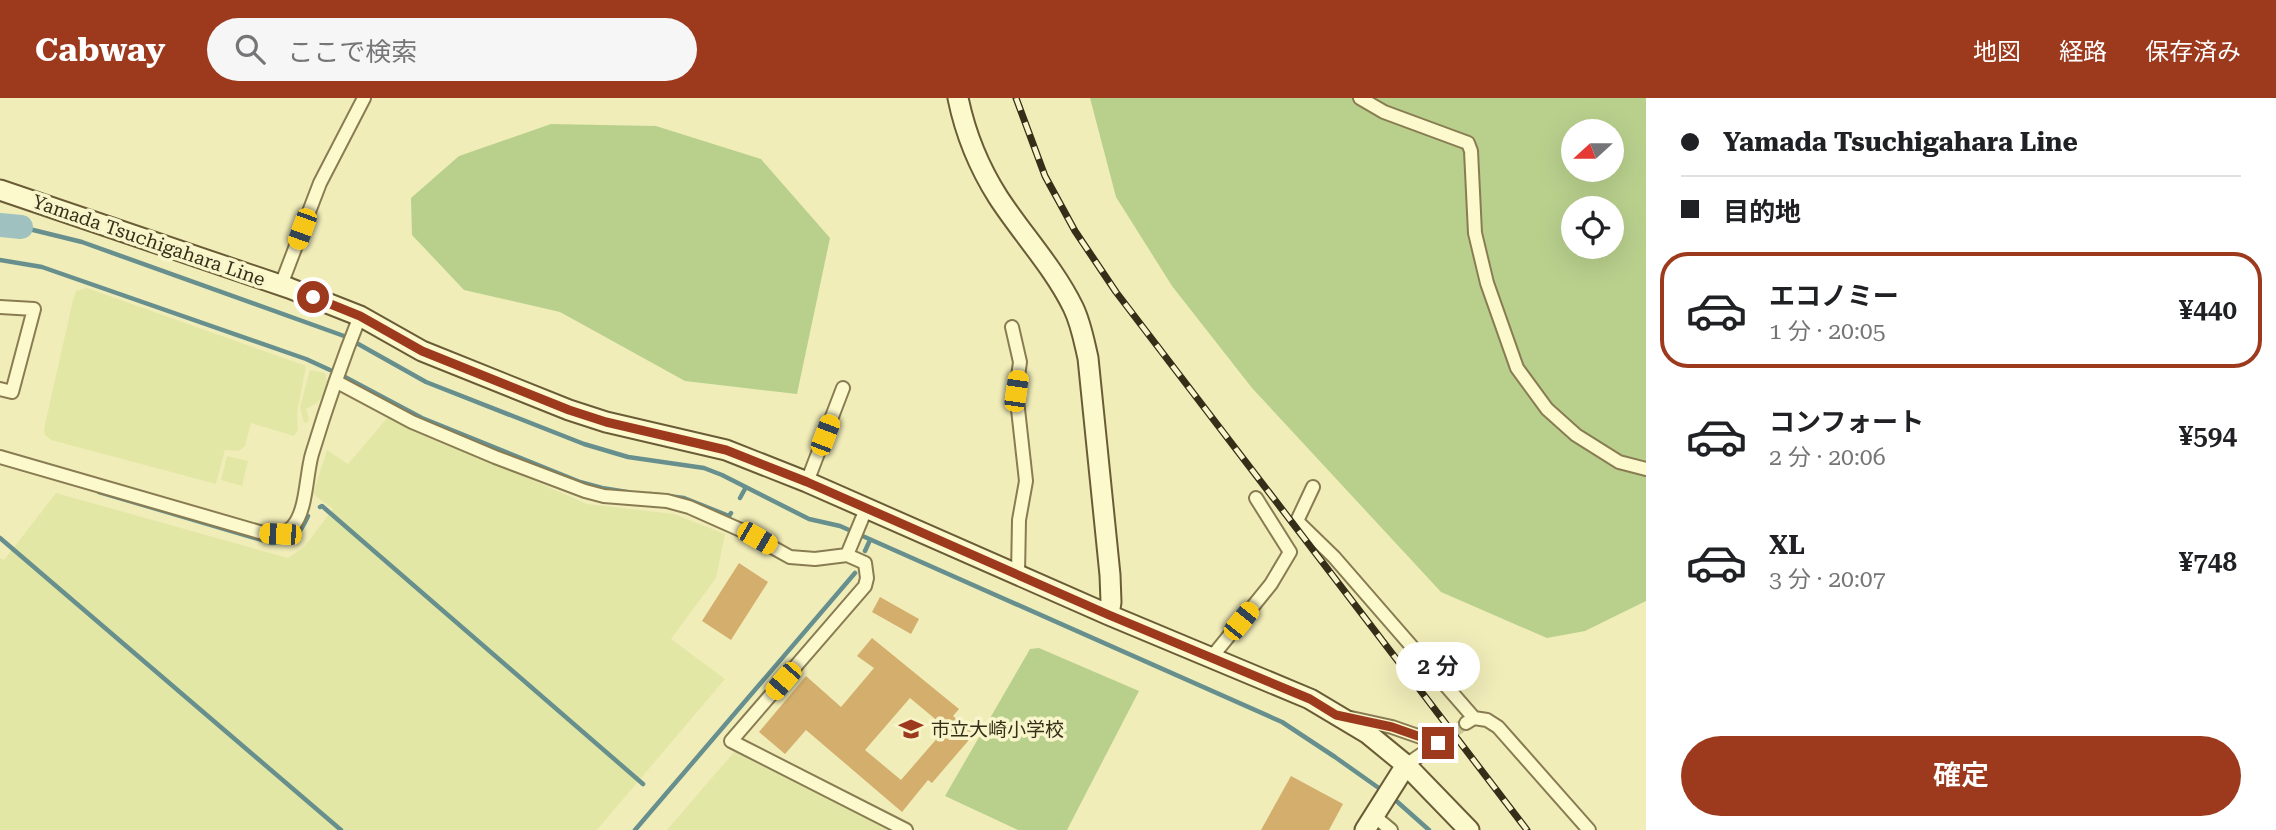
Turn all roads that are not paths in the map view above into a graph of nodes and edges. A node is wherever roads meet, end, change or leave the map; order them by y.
1 (364, 98) edge
2 (958, 98) edge
3 (1360, 98) edge
4 (0, 190) edge
5 (281, 285) junction
6 (0, 307) edge
7 (358, 320) junction
8 (1012, 327) dead end
9 (337, 382) junction
10 (843, 388) dead end
11 (0, 389) edge
12 (0, 457) edge
13 (1646, 470) edge
14 (807, 482) junction
15 (1313, 487) dead end
16 (1256, 498) dead end
17 (866, 509) junction
18 (848, 550) junction
19 (1018, 574) junction
20 (1109, 615) junction
21 (1211, 658) junction
22 (1336, 715) junction
23 (1400, 772) junction
24 (1372, 818) edge
25 (906, 830) edge
26 (1391, 830) edge
27 (1469, 830) edge
28 (1589, 830) edge

1 - 5 street
2 - 20 main road
3 - 13 street
4 - 5 main road, Yamada Tsuchigahara Line
5 - 7 main road, Yamada Tsuchigahara Line
6 - 11 street
7 - 9 street
7 - 14 main road, Yamada Tsuchigahara Line
8 - 19 street
9 - 12 street
9 - 18 street
10 - 14 street
14 - 17 main road, Yamada Tsuchigahara Line
15 - 28 street
16 - 21 street
17 - 18 street
17 - 19 main road, Yamada Tsuchigahara Line
18 - 25 street
19 - 20 main road, Yamada Tsuchigahara Line
20 - 21 main road, Yamada Tsuchigahara Line
21 - 22 main road, Yamada Tsuchigahara Line
22 - 23 main road, Yamada Tsuchigahara Line
22 - 23 street
23 - 24 main road
23 - 27 main road, Yamada Tsuchigahara Line
24 - 26 street

